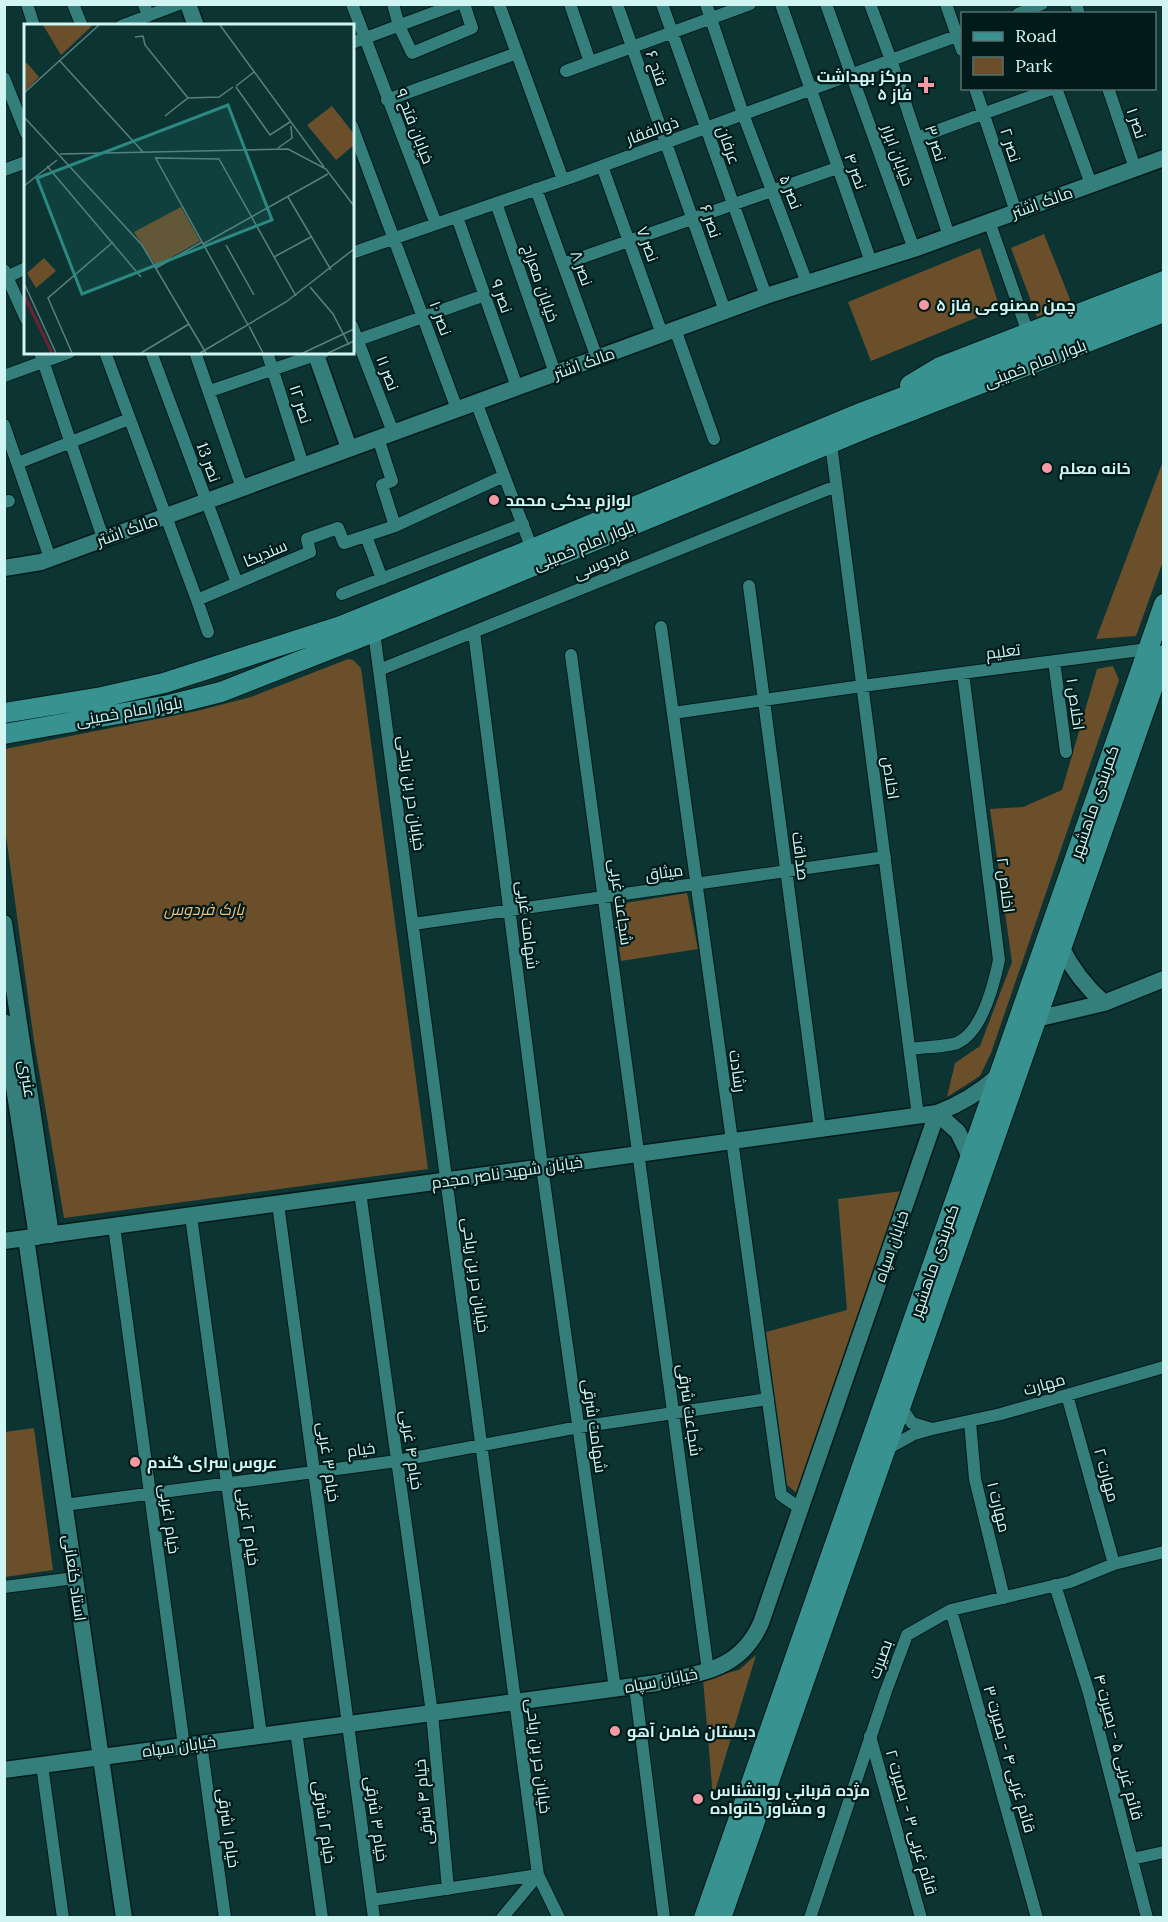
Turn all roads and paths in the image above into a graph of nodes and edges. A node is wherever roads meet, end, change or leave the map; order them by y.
1 (27, 4) edge
2 (73, 4) edge
3 (179, 4) edge
4 (188, 4) edge
5 (352, 4) edge
6 (393, 4) edge
7 (457, 4) edge
8 (464, 4) edge
9 (499, 4) edge
10 (570, 4) edge
11 (617, 4) edge
12 (662, 4) edge
13 (706, 4) edge
14 (750, 4) edge
15 (781, 4) edge
16 (826, 4) edge
17 (870, 4) edge
18 (946, 4) edge
19 (1042, 4) edge
20 (146, 10) edge
21 (1025, 10) edge
22 (711, 19) junction
23 (33, 24) edge
24 (81, 24) edge
25 (124, 24) edge
26 (195, 24) edge
27 (399, 26) junction
28 (672, 33) junction
29 (960, 35) edge
30 (358, 41) edge
31 (632, 47) junction
32 (517, 53) junction
33 (891, 60) junction
34 (590, 62) junction
35 (566, 71) dead end
36 (851, 75) junction
37 (4, 78) edge
38 (809, 90) junction
39 (976, 90) edge
40 (1050, 90) edge
41 (1056, 90) edge
42 (1109, 90) edge
43 (387, 100) junction
44 (743, 114) junction
45 (984, 114) junction
46 (24, 128) edge
47 (706, 128) junction
48 (917, 138) junction
49 (356, 142) edge
50 (666, 142) junction
51 (1164, 158) edge
52 (24, 163) edge
53 (602, 166) junction
54 (837, 168) junction
55 (1135, 168) junction
56 (4, 170) edge
57 (563, 180) junction
58 (1091, 184) junction
59 (536, 189) junction
60 (772, 190) junction
61 (496, 203) junction
62 (733, 204) junction
63 (1016, 212) junction
64 (457, 217) junction
65 (693, 218) junction
66 (989, 221) junction
67 (436, 224) junction
68 (949, 236) junction
69 (394, 239) junction
70 (629, 241) junction
71 (914, 249) junction
72 (354, 253) edge
73 (871, 262) junction
74 (563, 264) junction
75 (24, 268) edge
76 (6, 273) edge
77 (1164, 281) edge
78 (807, 283) junction
79 (484, 295) junction
80 (766, 296) junction
81 (725, 311) junction
82 (1158, 311) edge
83 (24, 314) edge
84 (423, 317) junction
85 (669, 332) junction
86 (1028, 333) junction
87 (355, 341) edge
88 (59, 354) edge
89 (106, 354) edge
90 (152, 354) edge
91 (196, 354) edge
92 (268, 354) edge
93 (318, 354) edge
94 (42, 357) edge
95 (597, 358) junction
96 (273, 370) junction
97 (555, 373) junction
98 (4, 376) edge
99 (517, 387) junction
100 (210, 391) junction
101 (476, 402) junction
102 (457, 409) junction
103 (129, 418) junction
104 (865, 420) junction
105 (4, 425) edge
106 (385, 435) junction
107 (714, 439) dead end
108 (71, 442) junction
109 (831, 444) junction
110 (349, 448) junction
111 (18, 463) junction
112 (303, 465) junction
113 (504, 476) junction
114 (836, 486) junction
115 (242, 488) junction
116 (206, 501) junction
117 (165, 516) junction
118 (523, 524) junction
119 (395, 526) junction
120 (366, 536) junction
121 (104, 538) junction
122 (532, 549) junction
123 (50, 558) junction
124 (4, 568) edge
125 (382, 579) junction
126 (237, 583) junction
127 (749, 586) dead end
128 (342, 594) dead end
129 (197, 600) junction
130 (1164, 604) edge
131 (661, 627) dead end
132 (208, 632) dead end
133 (374, 632) junction
134 (474, 632) junction
135 (1156, 652) edge
136 (571, 655) dead end
137 (240, 658) junction
138 (1054, 661) junction
139 (210, 667) junction
140 (379, 670) junction
141 (963, 673) junction
142 (246, 683) junction
143 (862, 686) junction
144 (221, 692) junction
145 (764, 700) junction
146 (4, 713) edge
147 (673, 713) junction
148 (4, 734) edge
149 (1066, 752) dead end
150 (885, 857) junction
151 (786, 871) junction
152 (696, 884) junction
153 (604, 897) junction
154 (510, 910) junction
155 (4, 923) edge
156 (412, 924) junction
157 (1061, 946) junction
158 (1164, 980) edge
159 (1104, 1003) junction
160 (1036, 1019) junction
161 (4, 1022) edge
162 (910, 1048) junction
163 (998, 1076) junction
164 (937, 1113) junction
165 (918, 1116) junction
166 (820, 1129) junction
167 (731, 1142) junction
168 (639, 1154) junction
169 (970, 1157) junction
170 (543, 1167) junction
171 (446, 1181) junction
172 (360, 1192) junction
173 (278, 1204) junction
174 (191, 1216) junction
175 (114, 1226) junction
176 (38, 1237) junction
177 (4, 1241) edge
178 (1164, 1367) edge
179 (1067, 1395) junction
180 (768, 1399) junction
181 (900, 1406) junction
182 (674, 1413) junction
183 (970, 1422) junction
184 (579, 1427) junction
185 (932, 1429) junction
186 (482, 1445) junction
187 (885, 1450) junction
188 (397, 1461) junction
189 (313, 1472) junction
190 (227, 1484) junction
191 (150, 1494) junction
192 (64, 1505) junction
193 (801, 1509) junction
194 (1164, 1552) edge
195 (1114, 1564) junction
196 (75, 1578) junction
197 (1055, 1585) junction
198 (4, 1587) edge
199 (1004, 1598) junction
200 (951, 1610) junction
201 (708, 1671) junction
202 (635, 1686) junction
203 (615, 1689) junction
204 (515, 1702) junction
205 (432, 1713) junction
206 (347, 1724) junction
207 (296, 1731) junction
208 (261, 1736) junction
209 (870, 1736) junction
210 (192, 1745) junction
211 (101, 1756) junction
212 (42, 1765) junction
213 (4, 1770) edge
214 (1164, 1852) edge
215 (1132, 1859) junction
216 (538, 1875) junction
217 (448, 1889) junction
218 (372, 1900) junction
219 (63, 1917) edge
220 (124, 1917) edge
221 (225, 1917) edge
222 (322, 1917) edge
223 (374, 1917) edge
224 (502, 1917) edge
225 (559, 1917) edge
226 (664, 1917) edge
227 (704, 1917) edge
228 (722, 1917) edge
229 (810, 1917) edge
230 (921, 1917) edge
231 (1037, 1917) edge
232 (1148, 1917) edge

1 - 23 street
2 - 24 street
3 - 20 street
4 - 26 street
5 - 30 street, خیابان فتح ۹
6 - 27 street
7 - 27 street
8 - 27 street
9 - 32 street
10 - 34 street
11 - 31 street, فتح ۶
12 - 28 street, عرفان
13 - 22 street, نصر ۵
14 - 22 street
15 - 38 street, نصر ۴
16 - 36 street, خیابان ابرار
17 - 33 street, نصر ۳
18 - 29 street
19 - 21 street
20 - 25 street
22 - 28 street
22 - 44 street, نصر ۵
27 - 30 street
28 - 31 street
28 - 47 street, عرفان
29 - 33 street, ذوالفقار
30 - 43 street, خیابان فتح ۹
31 - 34 street
31 - 50 street, فتح ۶
32 - 43 street
32 - 57 street
33 - 36 street, ذوالفقار
33 - 48 street, نصر ۳
34 - 35 street
36 - 38 street, ذوالفقار
36 - 71 street, خیابان ابرار
37 - 46 street
38 - 44 street, ذوالفقار
38 - 54 street, نصر ۴
39 - 45 street, نصر ۲
40 - 45 street
41 - 58 street
42 - 55 street, نصر ۱
43 - 67 street, خیابان فتح ۹
44 - 47 street, ذوالفقار
44 - 60 street, نصر ۵
45 - 48 street
45 - 63 street, نصر ۲
47 - 50 street, ذوالفقار
47 - 62 street, عرفان
48 - 68 street, نصر ۳
49 - 69 street, نصر ۱۰
50 - 53 street, ذوالفقار
50 - 65 street, نصر ۶
51 - 55 street, مالک اشتر
52 - 56 street
53 - 57 street, ذوالفقار
53 - 70 street, نصر ۷
54 - 60 street
54 - 73 street, نصر ۴
55 - 58 street, مالک اشتر
57 - 59 street, ذوالفقار
58 - 63 street, مالک اشتر
59 - 61 street, ذوالفقار
59 - 74 street, نصر ۸
60 - 62 street
60 - 78 street, نصر ۵
61 - 64 street, ذوالفقار
61 - 97 street, خیابان معراج
62 - 65 street
62 - 80 street, عرفان
63 - 66 street, مالک اشتر
64 - 67 street, ذوالفقار
64 - 79 street, نصر ۹
65 - 70 street
65 - 81 street, نصر ۶
66 - 68 street, مالک اشتر
66 - 86 street
67 - 69 street, ذوالفقار
68 - 71 street, مالک اشتر
69 - 72 street, ذوالفقار
69 - 84 street, نصر ۱۰
70 - 74 street
70 - 85 street, نصر ۷
71 - 73 street, مالک اشتر
73 - 78 street, مالک اشتر
74 - 95 street, نصر ۸
75 - 76 street
76 - 83 street
77 - 86 main road
78 - 80 street, مالک اشتر
79 - 84 street
79 - 99 street, نصر ۹
80 - 81 street, مالک اشتر
81 - 85 street, مالک اشتر
82 - 104 main road, بلوار امام خمینی
82 - 104 main road
84 - 87 street
84 - 102 street, نصر ۱۰
85 - 95 street, مالک اشتر
85 - 107 street, نصر ۷
86 - 104 main road
87 - 106 street, نصر ۱۱
88 - 94 street
89 - 103 street
90 - 116 street, نصر 13
91 - 100 street
92 - 96 street, نصر ۱۲
93 - 96 street
93 - 110 street
94 - 98 street
94 - 108 street
95 - 97 street, مالک اشتر
96 - 100 street
96 - 112 street, نصر ۱۲
97 - 99 street, مالک اشتر
99 - 101 street, مالک اشتر
100 - 115 street
101 - 102 street, مالک اشتر
101 - 113 street
102 - 106 street, مالک اشتر
103 - 108 street
103 - 117 street
104 - 109 main road, بلوار امام خمینی
104 - 122 main road, بلوار امام خمینی
105 - 111 street
106 - 110 street, مالک اشتر
106 - 119 street, نصر ۱۱
108 - 111 street
108 - 121 street
109 - 114 street, اخلاص
109 - 133 main road, بلوار امام خمینی
110 - 112 street, مالک اشتر
111 - 123 street
112 - 115 street, مالک اشتر
113 - 118 street
113 - 119 street, سندیکا
114 - 134 street, فردوسی
114 - 143 street, اخلاص
115 - 116 street, مالک اشتر
116 - 117 street, مالک اشتر
116 - 126 street, نصر 13
117 - 121 street, مالک اشتر
117 - 129 street
118 - 122 street
118 - 125 street
119 - 120 street, سندیکا
120 - 125 street
120 - 126 street, سندیکا
121 - 123 street, مالک اشتر
122 - 137 main road, بلوار امام خمینی
123 - 124 street, مالک اشتر
125 - 128 street
126 - 129 street, سندیکا
127 - 145 street, صداقت
129 - 132 street
130 - 135 main road, کمربندی ماهشهر
131 - 147 street, رشادت
133 - 140 street, خیابان حر بن ریاحی
133 - 142 main road, بلوار امام خمینی
134 - 140 street, فردوسی
134 - 154 street, شهامت غربی
135 - 138 street, تعلیم
135 - 157 main road, کمربندی ماهشهر
135 - 163 main road, کمربندی ماهشهر
136 - 153 street, شجاعت غربی
137 - 139 main road, بلوار امام خمینی
137 - 142 main road
138 - 141 street, تعلیم
138 - 149 street, اخلاص ۱
139 - 144 main road
139 - 146 main road, بلوار امام خمینی
140 - 156 street, خیابان حر بن ریاحی
141 - 143 street, تعلیم
141 - 162 street, اخلاص ۲
142 - 144 main road, بلوار امام خمینی
143 - 145 street, تعلیم
143 - 150 street, اخلاص
144 - 148 main road, بلوار امام خمینی
145 - 147 street, تعلیم
145 - 151 street, صداقت
147 - 152 street, رشادت
150 - 151 street, میثاق
150 - 162 street, اخلاص
151 - 152 street, میثاق
151 - 166 street, صداقت
152 - 153 street, میثاق
152 - 167 street, رشادت
153 - 154 street, میثاق
153 - 168 street, شجاعت غربی
154 - 156 street, میثاق
154 - 170 street, شهامت غربی
155 - 176 street, عنبری
156 - 171 street, خیابان حر بن ریاحی
157 - 159 street
157 - 160 main road, کمربندی ماهشهر
158 - 159 street
159 - 160 street
160 - 181 main road, کمربندی ماهشهر
161 - 176 street, عنبری
162 - 165 street, اخلاص
163 - 164 street, خیابان شهید ناصر مجدم
163 - 169 main road, کمربندی ماهشهر
164 - 165 street, خیابان شهید ناصر مجدم
164 - 169 street
164 - 193 street, خیابان سپاه
165 - 166 street, خیابان شهید ناصر مجدم
166 - 167 street, خیابان شهید ناصر مجدم
167 - 168 street, خیابان شهید ناصر مجدم
167 - 180 street, رشادت
168 - 170 street, خیابان شهید ناصر مجدم
168 - 182 street, شجاعت شرقی
169 - 227 main road, کمربندی ماهشهر
170 - 171 street, خیابان شهید ناصر مجدم
170 - 184 street, شهامت شرقی
171 - 172 street, خیابان شهید ناصر مجدم
171 - 186 street, خیابان حر بن ریاحی
172 - 173 street, خیابان شهید ناصر مجدم
172 - 188 street, خیام ۴ غربی
173 - 174 street, خیابان شهید ناصر مجدم
173 - 189 street, خیام ۳ غربی
174 - 175 street, خیابان شهید ناصر مجدم
174 - 190 street, خیام ۲ غربی
175 - 176 street, خیابان شهید ناصر مجدم
175 - 191 street, خیام ۱غربی
176 - 177 street, خیابان شهید ناصر مجدم
176 - 192 street, استاد کنعانی
178 - 179 street, مهارت
179 - 183 street, مهارت
179 - 195 street, مهارت ۲
180 - 182 street, خیام
180 - 193 street, رشادت
181 - 185 street
181 - 187 main road, کمربندی ماهشهر
182 - 184 street, خیام
182 - 201 street, شجاعت شرقی
183 - 185 street, مهارت
183 - 199 street, مهارت ۱
184 - 186 street, خیام
184 - 203 street, شهامت شرقی
185 - 187 street, مهارت
186 - 188 street, خیام
186 - 204 street, خیابان حر بن ریاحی
187 - 228 main road, کمربندی ماهشهر
188 - 189 street, خیام
188 - 205 street, خیام ۴ غربی
189 - 190 street, خیام
189 - 206 street, خیام ۳ غربی
190 - 191 street, خیام
190 - 208 street, خیام ۲ غربی
191 - 192 street, خیام
191 - 210 street, خیام ۱غربی
192 - 196 street, استاد کنعانی
193 - 201 street, خیابان سپاه
194 - 195 street, بصیرت
195 - 197 street, بصیرت
196 - 198 street
196 - 211 street, استاد کنعانی
197 - 199 street, بصیرت
197 - 215 street, قائم غربی ۵ - بصیرت ۴
199 - 200 street, بصیرت
200 - 209 street, بصیرت
200 - 231 street, قائم غربی ۴ - بصیرت ۳
201 - 202 street, خیابان سپاه
202 - 203 street, خیابان سپاه
202 - 226 street
203 - 204 street, خیابان سپاه
204 - 205 street, خیابان سپاه
204 - 216 street, خیابان حر بن ریاحی
205 - 206 street, خیابان سپاه
205 - 217 street, خیام ۴ شرقی
206 - 207 street, خیابان سپاه
206 - 218 street, خیام ۳ شرقی
207 - 208 street, خیابان سپاه
207 - 222 street, خیام ۲ شرقی
208 - 210 street, خیابان سپاه
209 - 229 street, بصیرت
209 - 230 street, قائم غربی ۳ - بصیرت ۲
210 - 211 street, خیابان سپاه
210 - 221 street, خیام ۱ شرقی
211 - 212 street, خیابان سپاه
211 - 220 street, استاد کنعانی
212 - 213 street, خیابان سپاه
212 - 219 street
214 - 215 street
215 - 232 street, قائم غربی ۵ - بصیرت ۴
216 - 217 street
216 - 224 street
216 - 225 street, خیابان حر بن ریاحی
217 - 218 street
218 - 223 street, خیام ۳ شرقی

